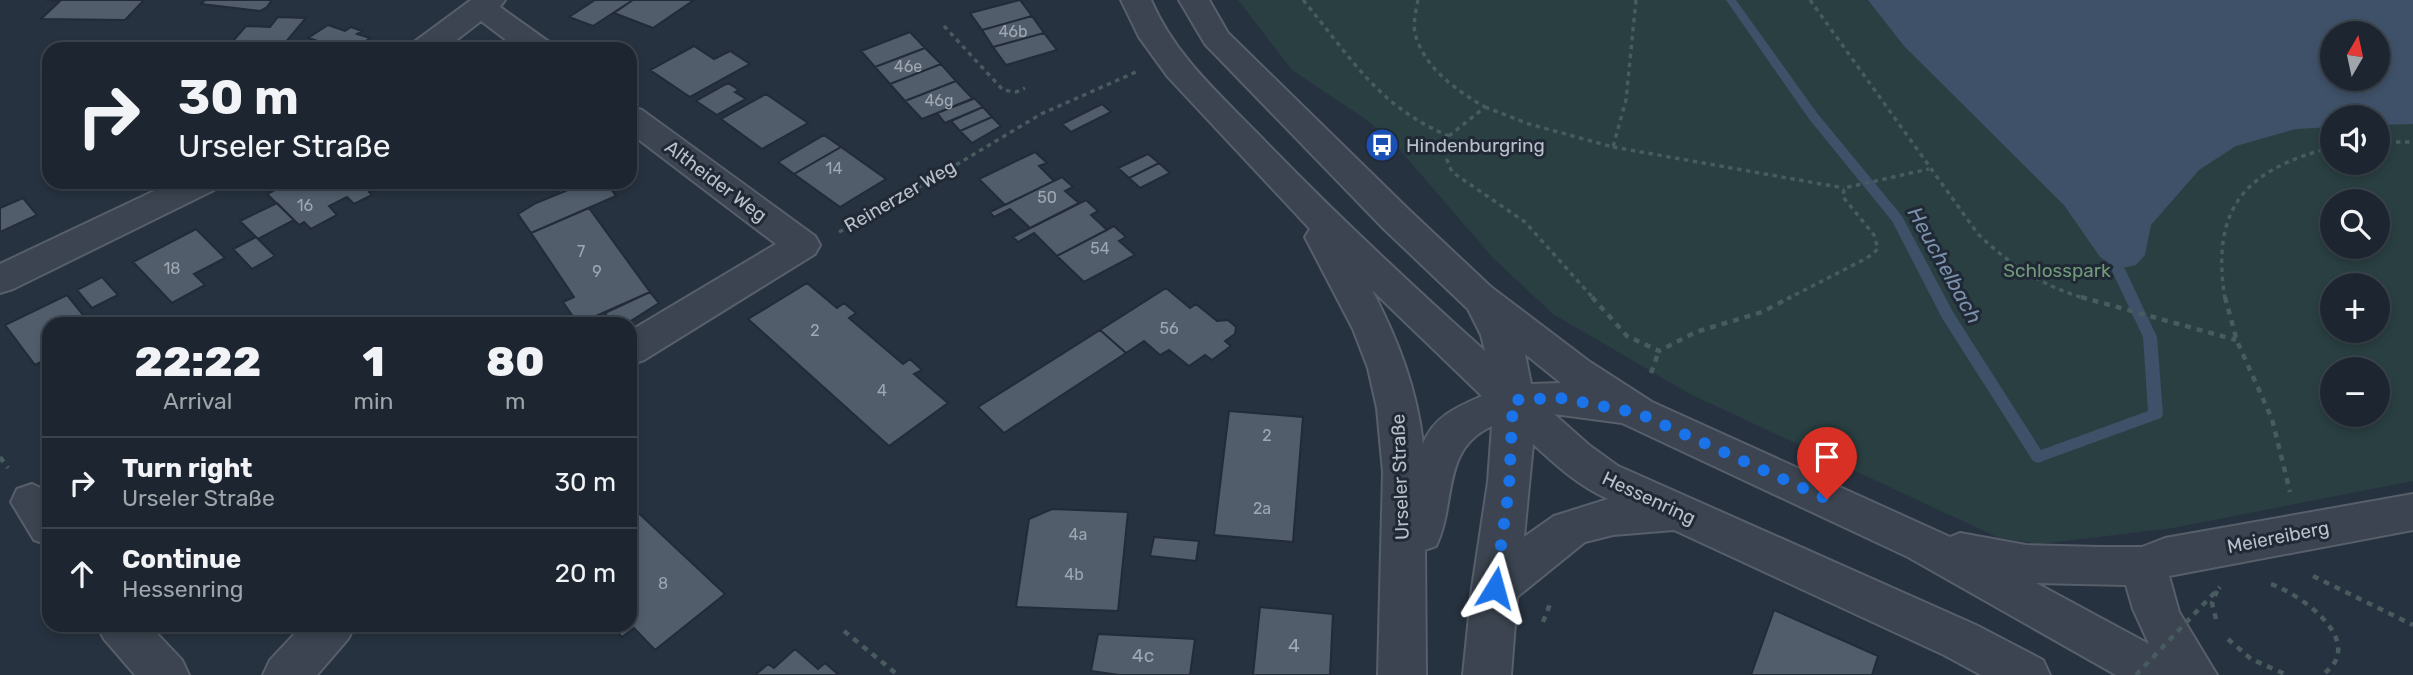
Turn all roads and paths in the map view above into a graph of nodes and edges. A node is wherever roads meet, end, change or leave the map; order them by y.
1 (1136, 0) edge
2 (1194, 0) edge
3 (1303, 0) edge
4 (1418, 0) edge
5 (1636, 0) edge
6 (1810, 0) edge
7 (485, 3) edge
8 (944, 26) dead end
9 (434, 42) edge
10 (530, 42) edge
11 (1146, 79) dead end
12 (1025, 88) dead end
13 (1485, 107) junction
14 (637, 122) edge
15 (1449, 135) junction
16 (2390, 142) edge
17 (2413, 142) edge
18 (1614, 147) junction
19 (2320, 151) edge
20 (1929, 169) junction
21 (1844, 188) junction
22 (188, 189) edge
23 (1302, 202) junction
24 (802, 245) junction
25 (0, 281) edge
26 (1478, 297) junction
27 (2236, 340) junction
28 (637, 346) edge
29 (1659, 351) junction
30 (1643, 396) junction
31 (1513, 400) junction
32 (2290, 494) dead end
33 (1677, 511) junction
34 (2413, 512) edge
35 (1924, 544) junction
36 (2145, 566) junction
37 (2309, 574) dead end
38 (2265, 582) dead end
39 (1495, 588) junction
40 (1551, 600) dead end
41 (1542, 624) dead end
42 (2413, 625) edge
43 (2220, 627) dead end
44 (844, 631) dead end
45 (126, 632) edge
46 (325, 632) edge
47 (2224, 634) dead end
48 (1402, 661) edge
49 (165, 675) edge
50 (287, 675) edge
51 (898, 675) edge
52 (1487, 675) edge
53 (2026, 675) edge
54 (2136, 675) edge
55 (2160, 675) edge
56 (2193, 675) edge
57 (2287, 675) edge
58 (2322, 675) edge

1 - 23 street
2 - 26 street
3 - 15 path
4 - 13 path
5 - 18 path
6 - 20 path
7 - 9 street
7 - 10 street
8 - 12 path
11 - 24 path, Reinerzer Weg
13 - 15 path
13 - 18 path
14 - 24 street, Altheider Weg
15 - 29 path
16 - 17 path
18 - 21 path
19 - 27 path
20 - 21 path
20 - 27 path
21 - 29 path
22 - 25 street
23 - 31 street, Hessenring
23 - 48 street, Urseler Straße
24 - 28 street
26 - 30 street
26 - 31 street
27 - 32 path
29 - 30 path
30 - 31 street, Urseler Straße
30 - 35 street
31 - 33 street, Hessenring
31 - 39 street
31 - 48 street, Urseler Straße
33 - 39 street
33 - 53 street, Hessenring
34 - 36 street, Meiereiberg
35 - 36 street, Meiereiberg
35 - 55 street
36 - 56 street
37 - 42 path
38 - 58 path
39 - 52 street
40 - 41 path
43 - 54 path, bridge
44 - 51 path
45 - 49 street
46 - 50 street
47 - 57 path

